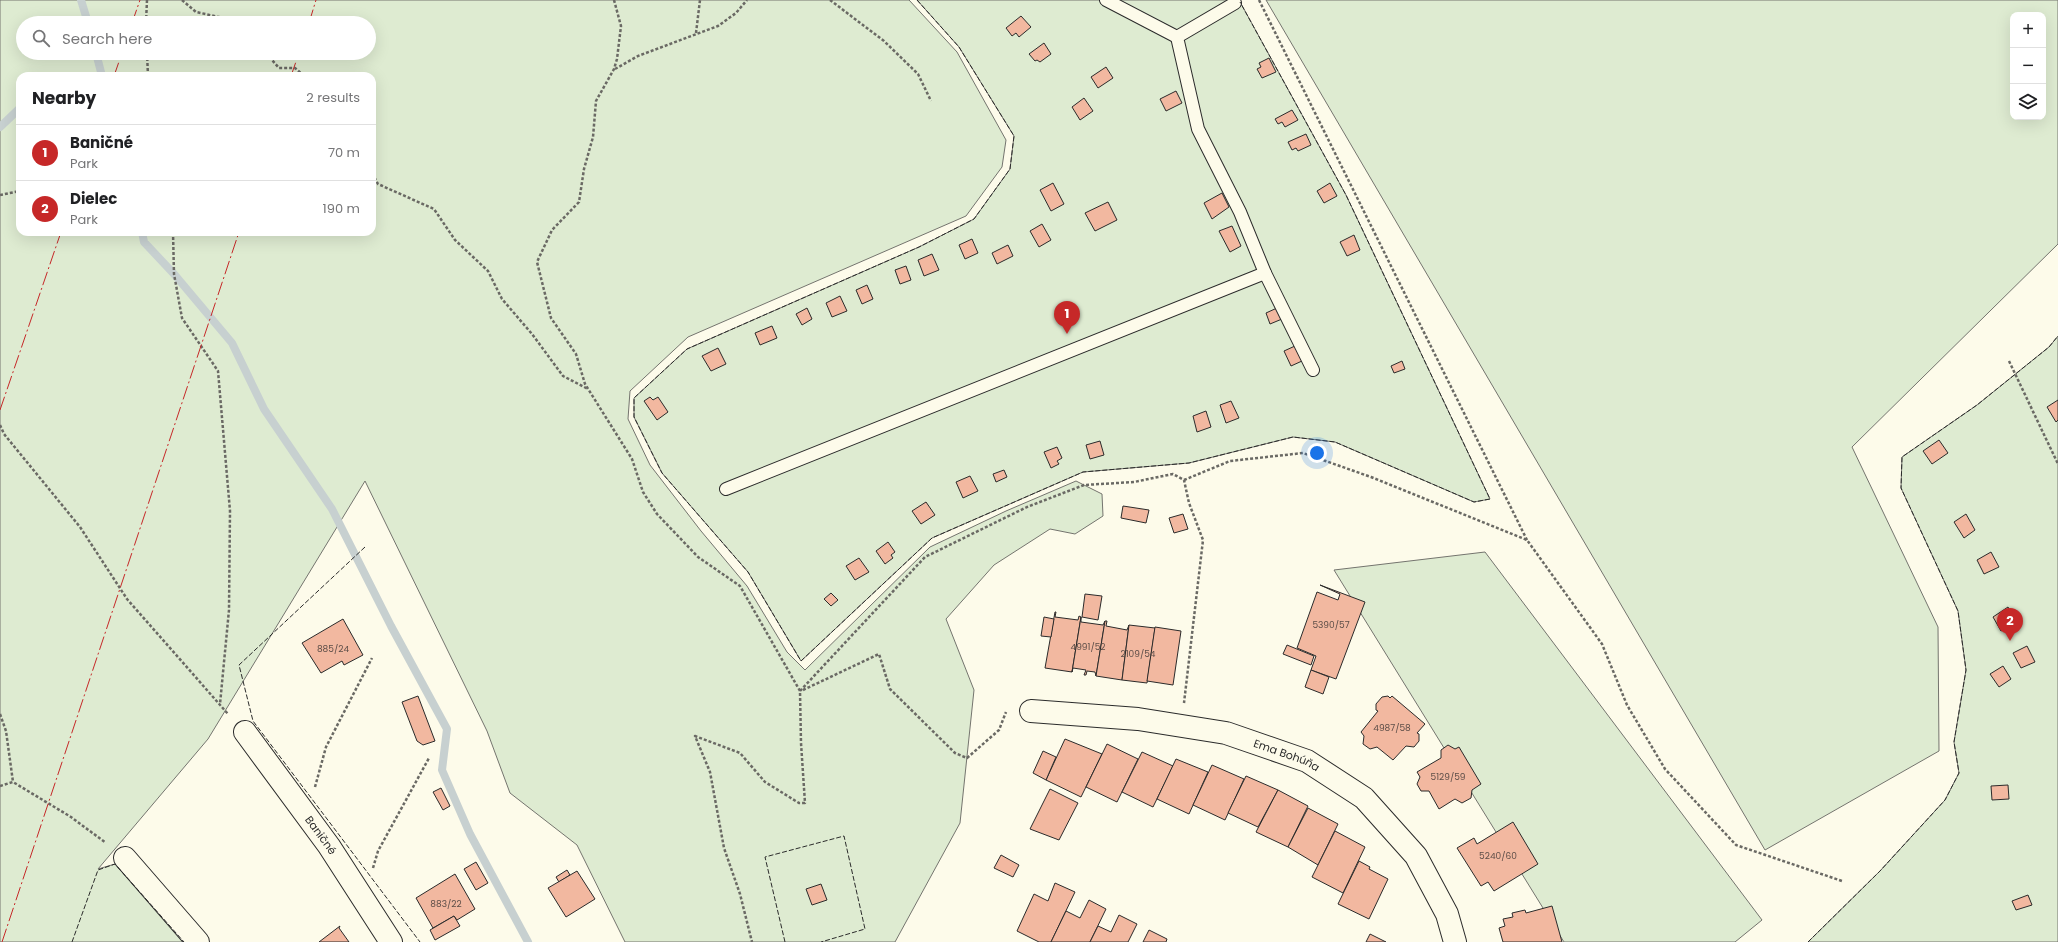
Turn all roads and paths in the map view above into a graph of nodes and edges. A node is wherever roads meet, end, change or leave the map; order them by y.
1 (147, 0) edge
2 (182, 0) edge
3 (614, 0) edge
4 (700, 0) edge
5 (747, 0) edge
6 (830, 0) edge
7 (1106, 0) edge
8 (1259, 0) edge
9 (1235, 3) dead end
10 (146, 16) edge
11 (214, 16) edge
12 (696, 33) junction
13 (1177, 37) junction
14 (147, 60) edge
15 (272, 60) edge
16 (614, 69) junction
17 (148, 72) edge
18 (299, 72) edge
19 (931, 101) dead end
20 (376, 180) edge
21 (16, 192) edge
22 (0, 195) edge
23 (173, 236) edge
24 (1265, 273) junction
25 (2009, 361) dead end
26 (1313, 370) dead end
27 (588, 390) junction
28 (0, 425) edge
29 (2058, 464) edge
30 (1184, 480) junction
31 (726, 489) dead end
32 (1527, 540) junction
33 (372, 658) dead end
34 (800, 692) junction
35 (220, 704) junction
36 (1007, 710) dead end
37 (1031, 711) dead end
38 (0, 714) edge
39 (1181, 726) junction
40 (245, 732) joint
41 (429, 758) dead end
42 (13, 782) junction
43 (0, 786) edge
44 (307, 816) junction
45 (126, 858) joint
46 (1842, 881) dead end
47 (364, 900) junction
48 (198, 942) edge
49 (391, 942) edge
50 (752, 942) edge
51 (1455, 942) edge

1 - 10 path
2 - 11 path
3 - 16 path
4 - 12 path
5 - 12 path
6 - 19 path
7 - 13 lane
8 - 32 path
9 - 13 lane
12 - 16 path
13 - 24 lane
14 - 17 path
15 - 18 path
16 - 27 path
20 - 27 path
21 - 22 path
23 - 35 path
24 - 26 lane
24 - 31 lane
25 - 29 path
27 - 34 path
28 - 35 path
30 - 32 path
30 - 34 path
30 - 39 path
32 - 46 path
33 - 44 path
34 - 36 path
34 - 50 path
35 - 40 path
37 - 39 street, Ema Bohúňa
38 - 42 path
39 - 51 street, Ema Bohúňa
40 - 44 street, Baničné
41 - 47 path
42 - 43 path
42 - 45 path
44 - 47 street, Baničné
45 - 48 street
47 - 49 street, Baničné

